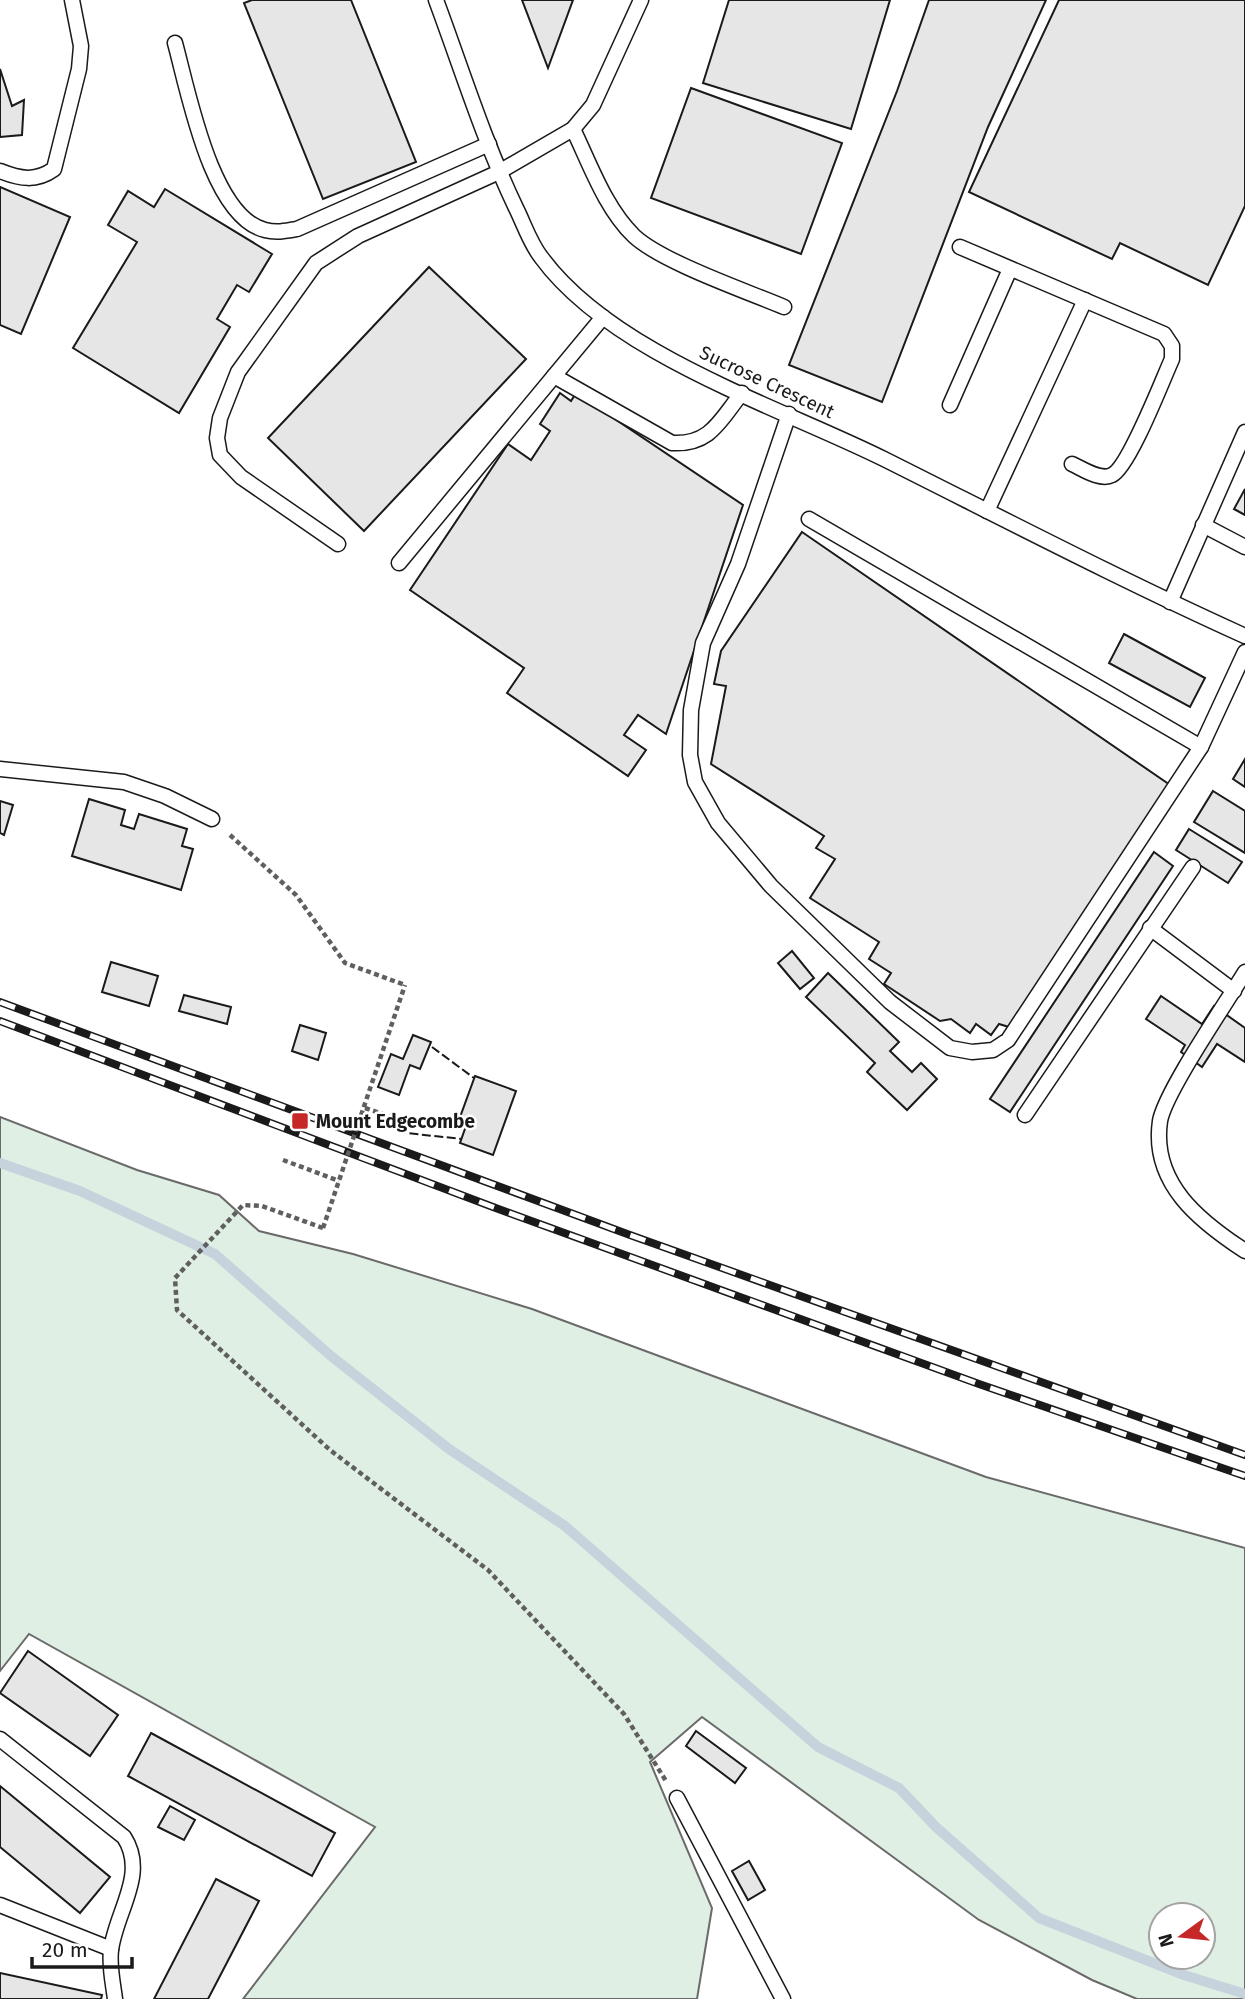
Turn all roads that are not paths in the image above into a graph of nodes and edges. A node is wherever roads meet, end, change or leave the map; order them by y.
1 (72, 0) edge
2 (436, 0) edge
3 (641, 0) edge
4 (175, 43) dead end
5 (573, 129) junction
6 (489, 144) junction
7 (0, 171) edge
8 (499, 172) junction
9 (960, 247) dead end
10 (1010, 269) junction
11 (1085, 300) junction
12 (784, 307) dead end
13 (603, 317) junction
14 (554, 376) junction
15 (742, 393) junction
16 (950, 405) dead end
17 (789, 414) junction
18 (1245, 432) edge
19 (1072, 464) dead end
20 (987, 511) junction
21 (809, 520) dead end
22 (1203, 525) junction
23 (338, 544) dead end
24 (1245, 547) edge
25 (399, 562) dead end
26 (1170, 602) junction
27 (1245, 636) edge
28 (1245, 652) edge
29 (1201, 747) junction
30 (0, 769) edge
31 (212, 819) road end
32 (1193, 867) dead end
33 (1150, 928) junction
34 (1245, 972) edge
35 (1234, 991) junction
36 (1025, 1115) dead end
37 (1245, 1251) edge
38 (0, 1739) edge
39 (677, 1798) road end
40 (0, 1905) edge
41 (111, 1949) junction
42 (115, 1999) edge
43 (783, 1999) edge

1 - 7 lane
2 - 6 lane, Sucrose Crescent
3 - 5 lane
4 - 6 lane
5 - 8 lane
5 - 12 lane
6 - 8 lane, Sucrose Crescent
8 - 13 lane, Sucrose Crescent
8 - 23 lane
9 - 10 lane
10 - 11 lane
10 - 16 lane
11 - 19 lane
11 - 20 lane
13 - 14 lane
13 - 15 lane, Sucrose Crescent
14 - 15 lane
14 - 25 lane
15 - 17 lane, Sucrose Crescent
17 - 20 lane, Sucrose Crescent
17 - 29 lane
18 - 22 lane
20 - 26 lane, Sucrose Crescent
21 - 29 lane
22 - 24 lane
22 - 26 lane
26 - 27 lane, Sucrose Crescent
28 - 29 lane
30 - 31 lane
32 - 33 lane
33 - 35 lane
33 - 36 lane
34 - 35 lane
35 - 37 lane
38 - 41 lane
39 - 43 lane
40 - 41 lane
41 - 42 lane

